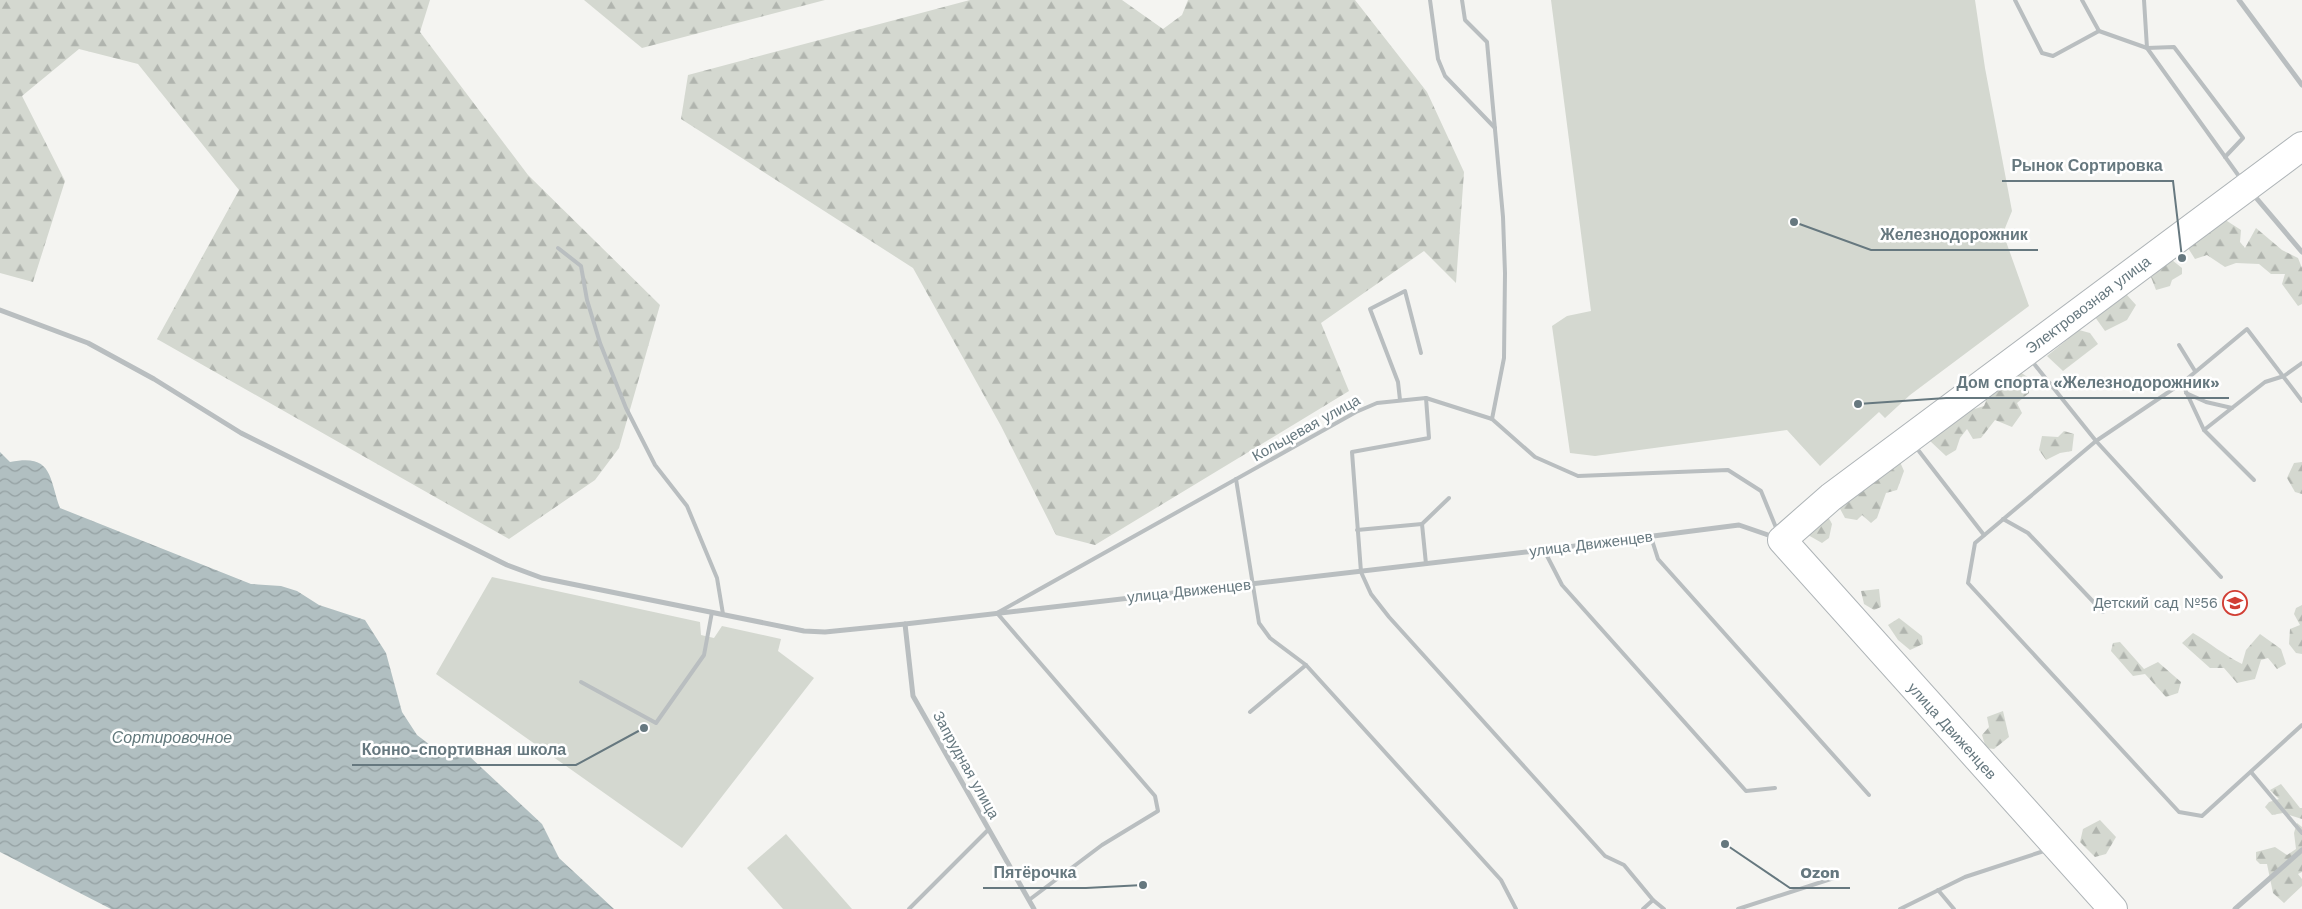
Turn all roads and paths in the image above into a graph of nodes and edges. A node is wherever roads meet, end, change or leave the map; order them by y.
1 (1430, 0) edge
2 (1462, 0) edge
3 (2015, 0) edge
4 (2082, 0) edge
5 (2144, 0) edge
6 (2239, 0) edge
7 (2099, 31) junction
8 (2147, 48) junction
9 (2302, 85) edge
10 (1495, 128) junction
11 (2302, 146) edge
12 (2225, 157) junction
13 (2247, 187) junction
14 (558, 248) dead end
15 (2302, 252) edge
16 (0, 310) edge
17 (2179, 345) dead end
18 (1420, 353) dead end
19 (2024, 353) junction
20 (2302, 363) edge
21 (2195, 371) junction
22 (2284, 376) junction
23 (2182, 383) junction
24 (2186, 393) junction
25 (1426, 398) junction
26 (1400, 400) junction
27 (2302, 402) edge
28 (2232, 408) junction
29 (1492, 419) junction
30 (2204, 430) junction
31 (1909, 439) junction
32 (2096, 441) junction
33 (1236, 479) junction
34 (2254, 480) dead end
35 (1450, 498) dead end
36 (2002, 519) junction
37 (1422, 524) junction
38 (1357, 530) junction
39 (1984, 535) junction
40 (1651, 537) junction
41 (1782, 540) junction
42 (1544, 550) junction
43 (1426, 564) junction
44 (1360, 572) junction
45 (2221, 577) dead end
46 (1253, 584) junction
47 (712, 612) junction
48 (2103, 612) dead end
49 (997, 613) junction
50 (723, 614) junction
51 (905, 624) junction
52 (1306, 665) junction
53 (581, 682) dead end
54 (1250, 712) dead end
55 (2302, 725) edge
56 (2251, 772) junction
57 (1775, 788) dead end
58 (1869, 795) dead end
59 (988, 830) junction
60 (2302, 833) edge
61 (2056, 846) junction
62 (2302, 850) edge
63 (1837, 877) dead end
64 (1938, 890) junction
65 (1029, 900) junction
66 (1653, 900) junction
67 (909, 909) edge
68 (1034, 909) edge
69 (1516, 909) edge
70 (1643, 909) edge
71 (1664, 909) edge
72 (1738, 909) edge
73 (1900, 909) edge
74 (1954, 909) edge
75 (2113, 909) edge
76 (2235, 909) edge

1 - 10 lane
2 - 10 lane
3 - 7 lane
4 - 7 lane
5 - 8 lane
6 - 9 street
7 - 8 lane
8 - 12 lane
8 - 12 lane
10 - 29 lane
11 - 13 street, Электровозная улица
12 - 13 lane
13 - 15 street
13 - 19 street, Электровозная улица
14 - 50 lane
16 - 47 street, улица Движенцев
17 - 21 lane
18 - 26 lane
19 - 31 street, Электровозная улица
19 - 32 lane
20 - 22 lane
21 - 22 lane
21 - 23 lane
22 - 27 lane
22 - 28 lane
23 - 24 lane
23 - 32 lane
24 - 28 lane
24 - 30 lane
25 - 26 lane, Кольцевая улица
25 - 29 lane, Кольцевая улица
25 - 38 lane
26 - 33 lane, Кольцевая улица
28 - 30 lane
29 - 41 lane, Кольцевая улица
30 - 34 lane
31 - 39 lane
31 - 41 street, Электровозная улица
32 - 36 lane
32 - 45 lane
33 - 46 lane
33 - 49 lane, Кольцевая улица
35 - 37 lane
36 - 39 lane
36 - 48 lane
37 - 38 lane
37 - 43 lane
38 - 44 lane
39 - 56 lane
40 - 41 street, улица Движенцев
40 - 42 street, улица Движенцев
40 - 58 lane
41 - 61 street, улица Движенцев
42 - 43 street, улица Движенцев
42 - 57 lane
43 - 44 street, улица Движенцев
44 - 46 street, улица Движенцев
44 - 66 lane
46 - 49 street, улица Движенцев
46 - 52 lane
47 - 50 street, улица Движенцев
47 - 53 lane
49 - 51 street, улица Движенцев
49 - 65 lane
50 - 51 street, улица Движенцев
51 - 59 street, Запрудная улица
52 - 54 lane
52 - 69 lane
55 - 56 lane
56 - 60 lane
59 - 65 street, Запрудная улица
59 - 67 lane
61 - 64 lane
61 - 75 street, улица Движенцев
62 - 76 street
63 - 72 lane
64 - 73 lane
64 - 74 lane
65 - 68 street, Запрудная улица
66 - 70 lane
66 - 71 lane

